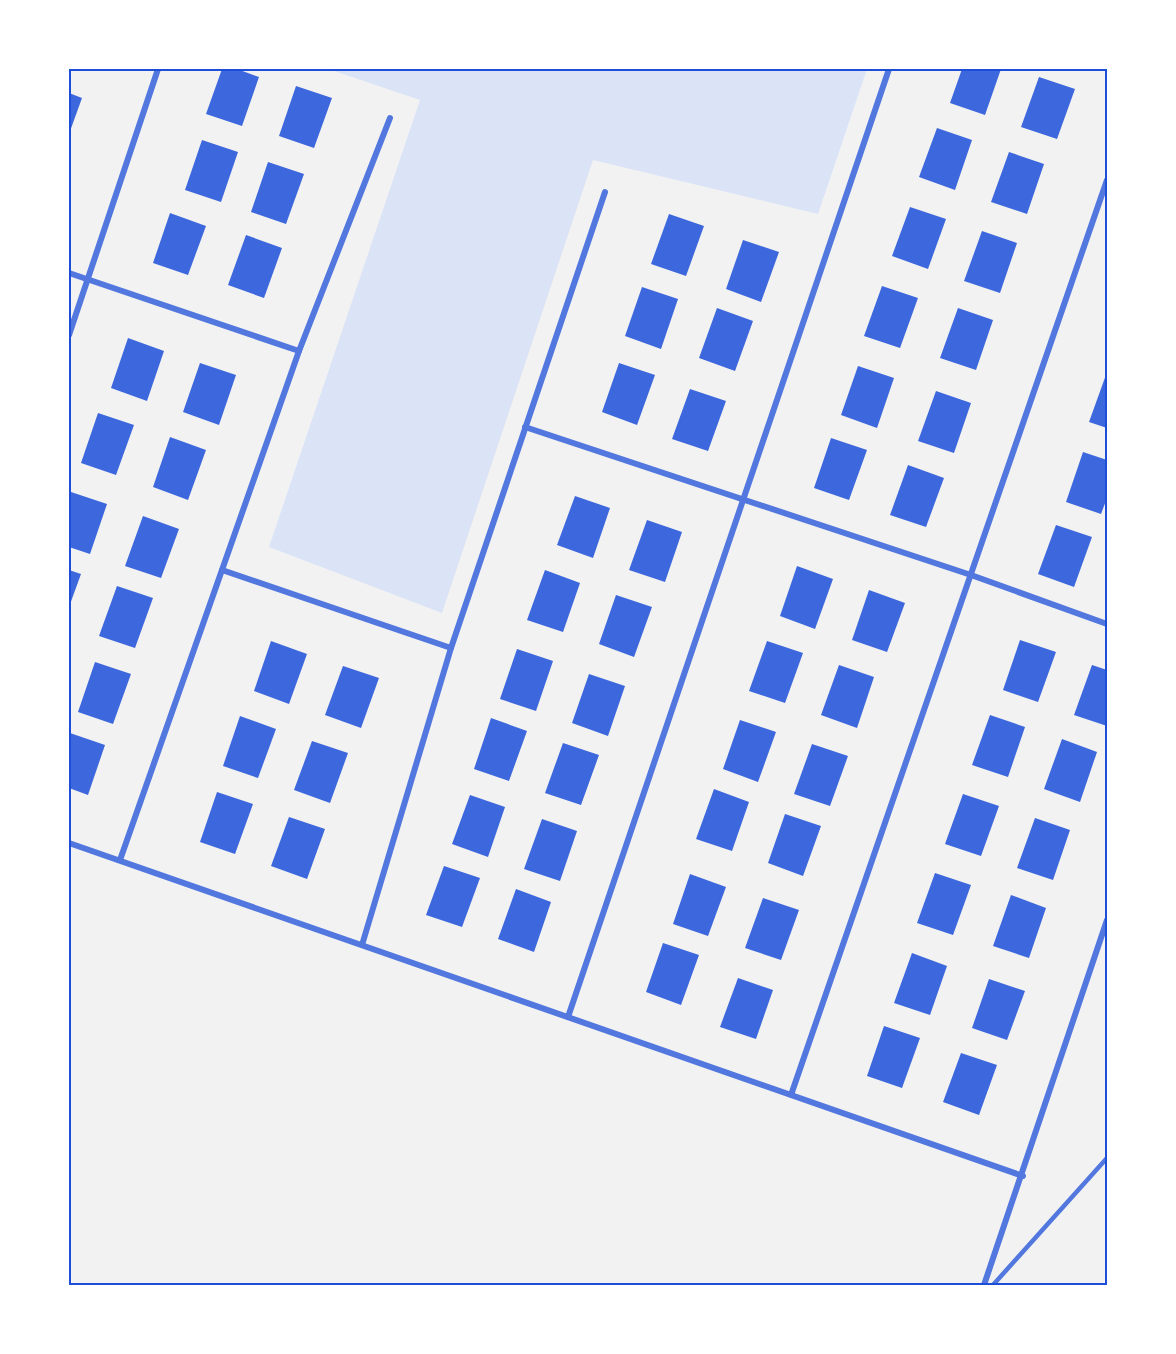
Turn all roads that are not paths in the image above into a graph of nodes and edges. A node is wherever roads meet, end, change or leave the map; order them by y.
1 (158, 69) edge
2 (889, 69) edge
3 (390, 118) dead end
4 (1107, 180) edge
5 (605, 192) dead end
6 (69, 273) edge
7 (88, 279) junction
8 (69, 335) edge
9 (298, 351) junction
10 (525, 426) junction
11 (744, 498) junction
12 (222, 570) junction
13 (971, 575) junction
14 (1107, 624) edge
15 (451, 648) junction
16 (69, 843) edge
17 (120, 860) junction
18 (1107, 920) edge
19 (362, 945) junction
20 (568, 1017) junction
21 (791, 1095) junction
22 (1107, 1158) edge
23 (1023, 1176) junction
24 (984, 1285) edge
25 (993, 1285) edge

1 - 7 street
2 - 11 street
3 - 9 street
4 - 13 street
5 - 10 street
6 - 7 street
7 - 8 street
7 - 9 street
9 - 12 street
10 - 11 street
10 - 15 street
11 - 13 street
11 - 20 street
12 - 15 street
12 - 17 street
13 - 14 street
13 - 21 street
15 - 19 street
16 - 17 street
17 - 19 street
18 - 23 street
19 - 20 street
20 - 21 street
21 - 23 street
22 - 25 lane
23 - 24 street

